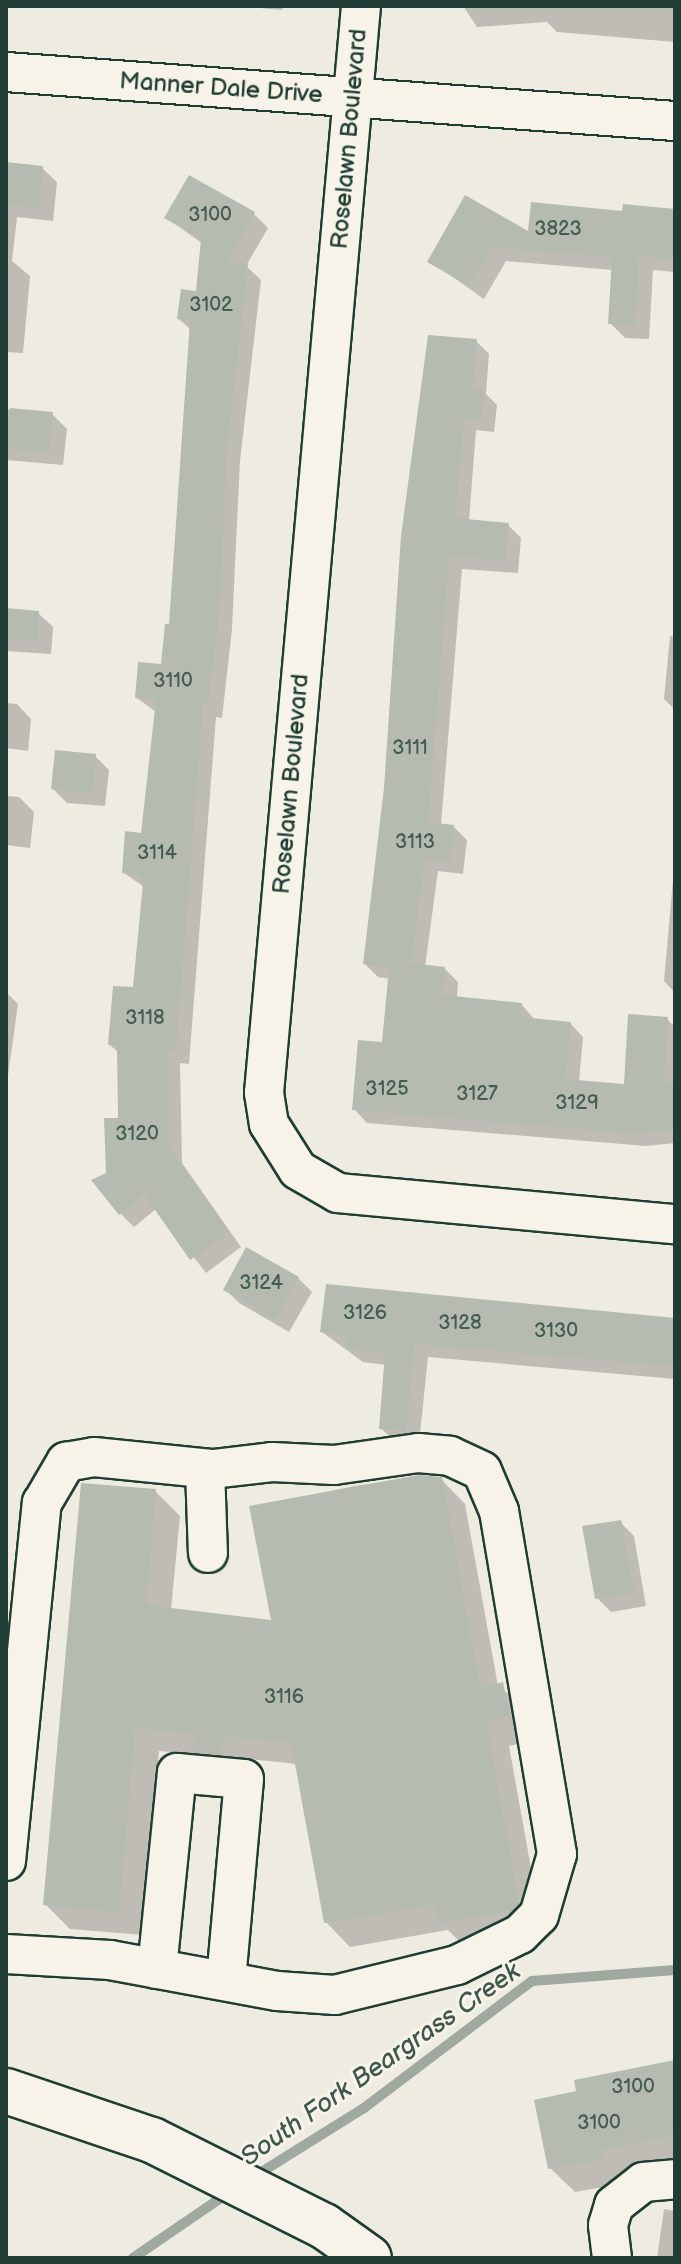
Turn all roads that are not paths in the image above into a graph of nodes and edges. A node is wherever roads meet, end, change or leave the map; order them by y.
1 (361, 6) edge
2 (6, 72) edge
3 (353, 98) junction
4 (675, 121) edge
5 (675, 1224) edge
6 (205, 1469) junction
7 (208, 1553) dead end
8 (6, 1861) edge
9 (6, 1954) edge
10 (157, 1969) junction
11 (226, 1981) junction
12 (6, 2091) edge
13 (675, 2179) edge
14 (369, 2258) edge
15 (612, 2258) edge

1 - 3 street, Roselawn Boulevard
2 - 3 street, Manner Dale Drive
3 - 4 street, Manner Dale Drive
3 - 5 street, Roselawn Boulevard
6 - 7 street
6 - 8 street
6 - 11 street
9 - 10 street
10 - 11 street
10 - 11 street
12 - 14 main road
13 - 15 street

